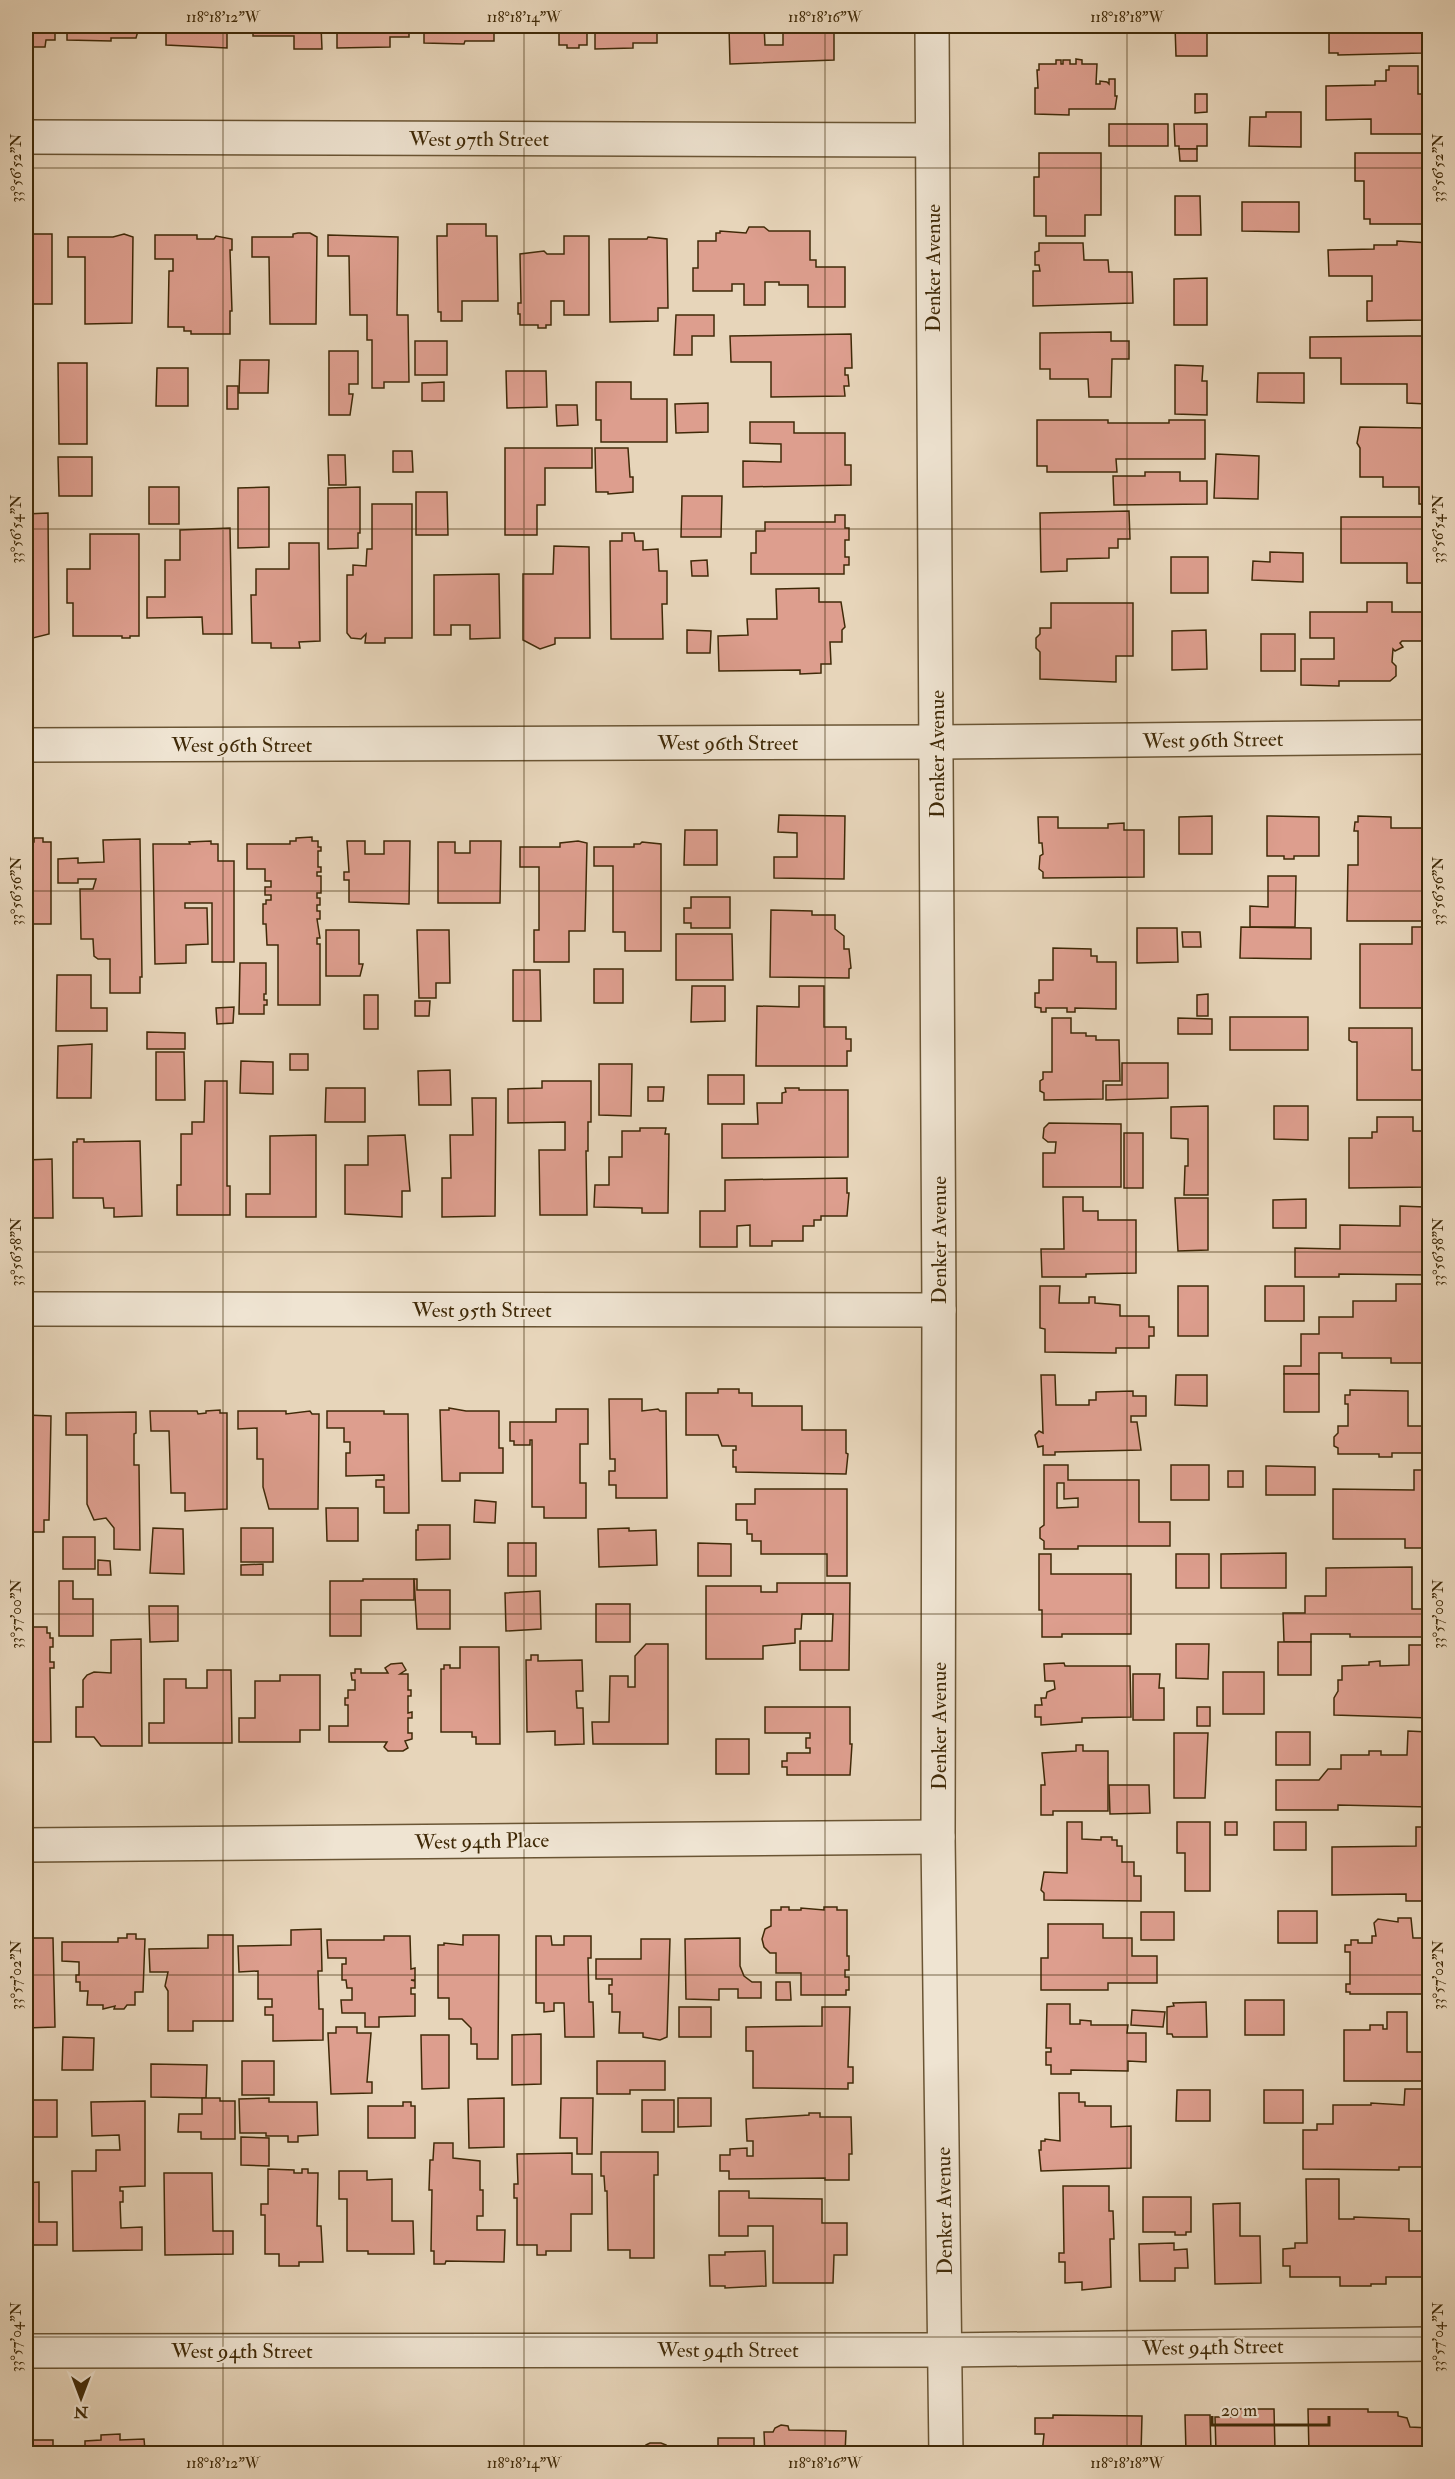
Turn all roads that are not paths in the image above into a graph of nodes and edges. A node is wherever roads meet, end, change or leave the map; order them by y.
1 (932, 26) edge
2 (26, 137) edge
3 (932, 140) junction
4 (1430, 737) edge
5 (937, 742) junction
6 (26, 745) edge
7 (26, 1309) edge
8 (939, 1310) junction
9 (938, 1838) junction
10 (26, 1845) edge
11 (1430, 2344) edge
12 (946, 2350) junction
13 (26, 2351) edge
14 (946, 2454) edge

1 - 3 street, Denker Avenue
2 - 3 street, West 97th Street
3 - 5 street, Denker Avenue
4 - 5 street, West 96th Street
5 - 6 street, West 96th Street
5 - 8 street, Denker Avenue
7 - 8 street, West 95th Street
8 - 9 street, Denker Avenue
9 - 10 street, West 94th Place
9 - 12 street, Denker Avenue
11 - 12 street, West 94th Street
12 - 13 street, West 94th Street
12 - 14 street, Denker Avenue

